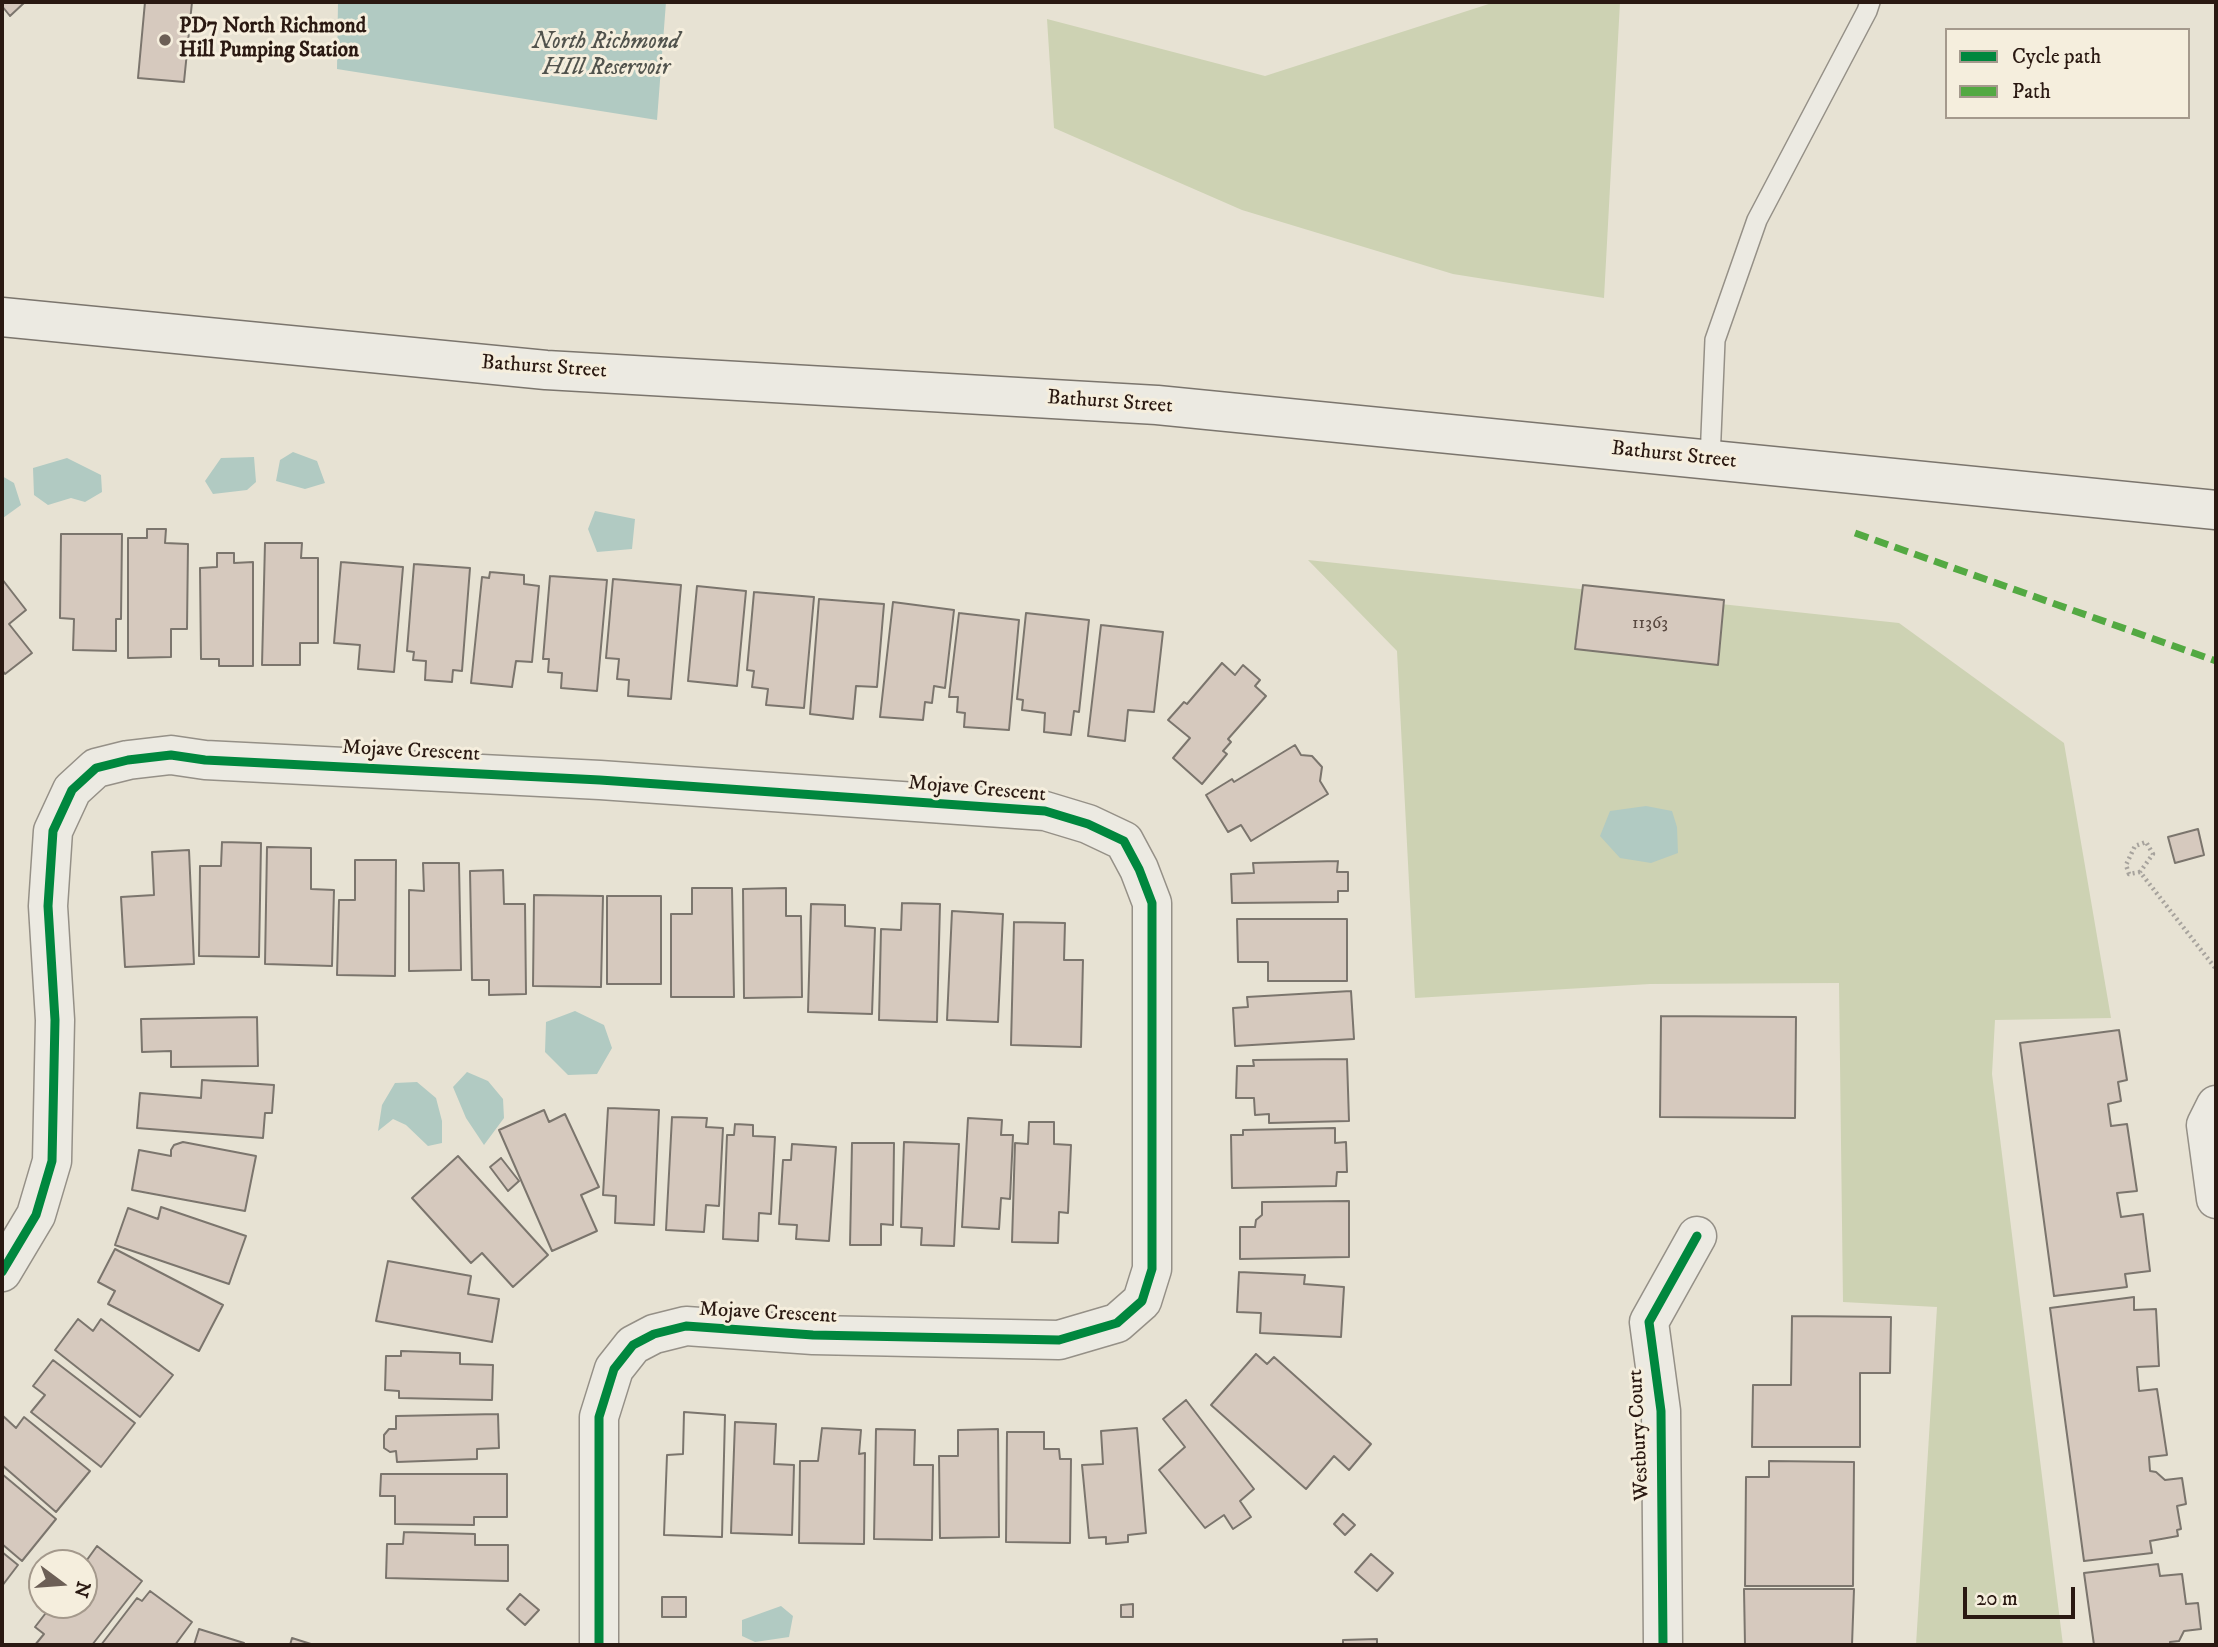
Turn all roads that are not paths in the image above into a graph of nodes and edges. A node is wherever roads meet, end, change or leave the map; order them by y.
1 (1870, 2) edge
2 (2, 317) edge
3 (1710, 460) junction
4 (2216, 510) edge
5 (2216, 1105) edge
6 (2216, 1199) edge
7 (1698, 1237) dead end
8 (2, 1272) edge
9 (599, 1645) edge
10 (1663, 1645) edge

1 - 3 lane
2 - 3 street, Bathurst Street
3 - 4 street, Bathurst Street
5 - 6 street
7 - 10 street, Westbury Court
8 - 9 street, Mojave Crescent

